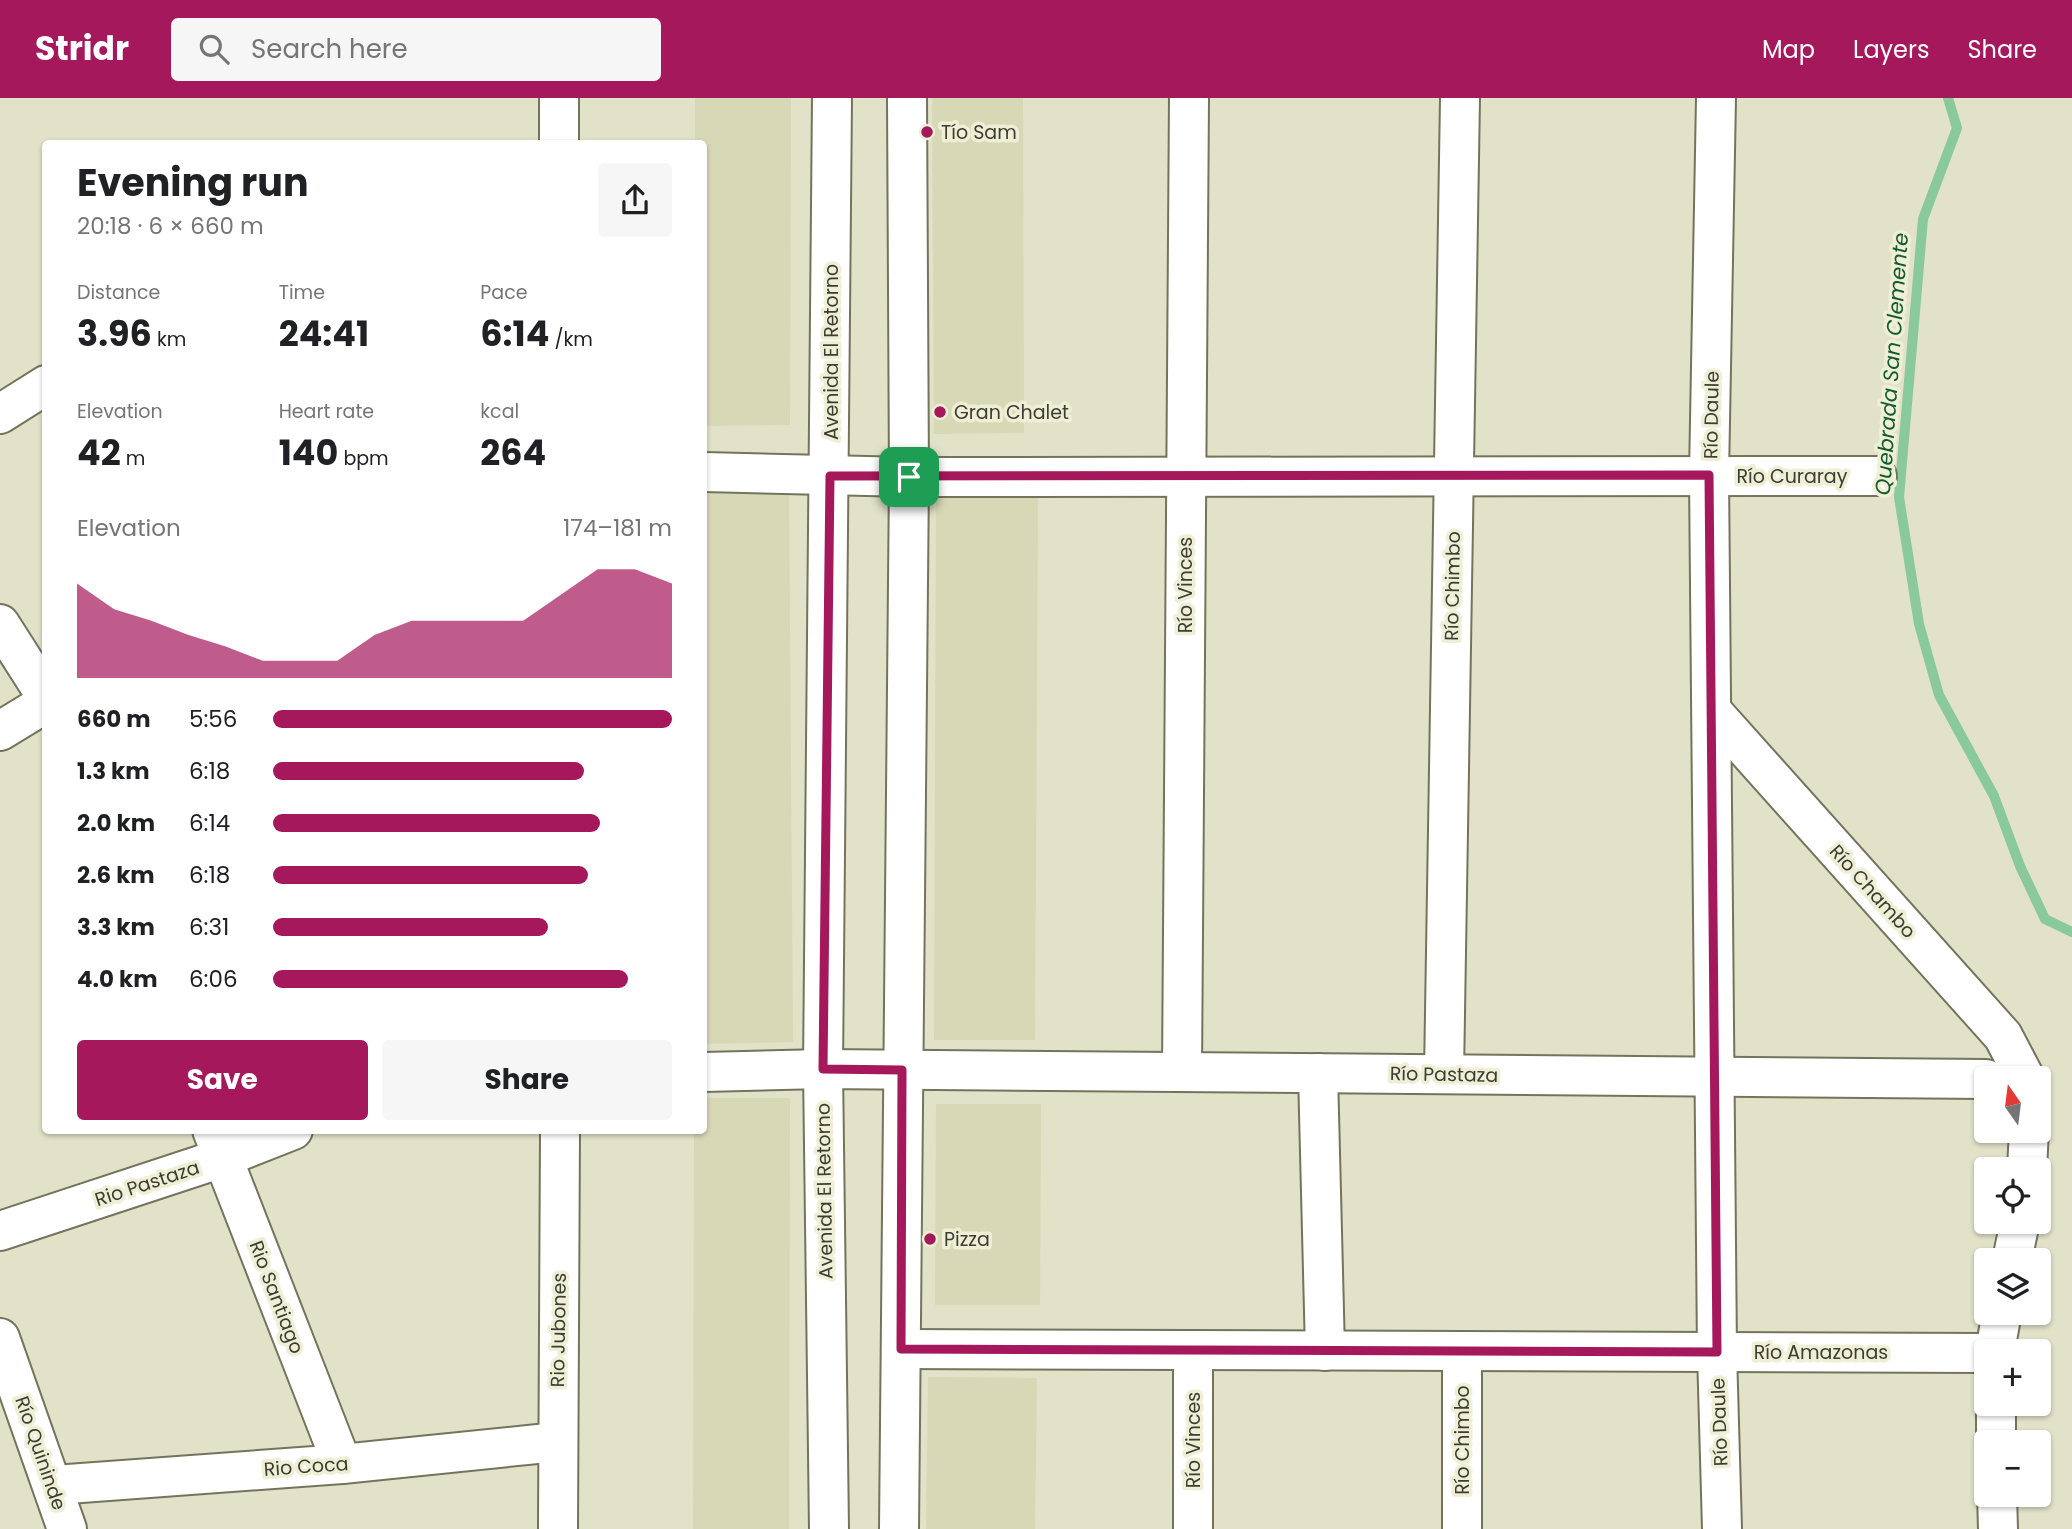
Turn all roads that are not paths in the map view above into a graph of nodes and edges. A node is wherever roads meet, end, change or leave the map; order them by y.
1 (559, 98) edge
2 (832, 98) edge
3 (907, 98) edge
4 (1189, 98) edge
5 (1460, 98) edge
6 (1716, 98) edge
7 (559, 140) edge
8 (42, 388) edge
9 (0, 414) edge
10 (707, 472) edge
11 (1709, 475) junction
12 (830, 476) junction
13 (1186, 476) junction
14 (1454, 476) junction
15 (909, 477) junction
16 (1877, 477) dead end
17 (0, 624) edge
18 (42, 690) edge
19 (42, 705) edge
20 (1712, 711) junction
21 (0, 731) edge
22 (2019, 1066) edge
23 (823, 1069) junction
24 (902, 1070) junction
25 (707, 1072) edge
26 (1182, 1072) junction
27 (1318, 1073) junction
28 (1444, 1074) junction
29 (1715, 1076) junction
30 (1974, 1079) edge
31 (271, 1134) edge
32 (561, 1134) edge
33 (217, 1144) edge
34 (0, 1231) edge
35 (0, 1338) edge
36 (901, 1349) junction
37 (1193, 1351) junction
38 (1325, 1351) junction
39 (1462, 1352) junction
40 (1717, 1352) junction
41 (1974, 1353) edge
42 (557, 1442) junction
43 (342, 1464) junction
44 (54, 1485) junction
45 (1997, 1507) edge
46 (67, 1529) edge
47 (558, 1529) edge
48 (829, 1529) edge
49 (899, 1529) edge
50 (1193, 1529) edge
51 (1462, 1529) edge
52 (1722, 1529) edge
53 (1998, 1529) edge

1 - 7 street
2 - 12 street, Avenida El Retorno
3 - 15 street
4 - 13 street, Río Vinces
5 - 14 street, Río Chimbo
6 - 11 street, Río Daule
8 - 9 street
10 - 12 street, Río Curaray
11 - 14 street, Río Curaray
11 - 16 street, Río Curaray
11 - 20 street, Río Daule
12 - 15 street, Río Curaray
12 - 23 street, Avenida El Retorno
13 - 14 street, Río Curaray
13 - 15 street, Río Curaray
13 - 26 street, Río Vinces
14 - 28 street, Río Chimbo
15 - 24 street
17 - 18 street
19 - 21 street
20 - 22 street, Río Chambo
20 - 29 street, Río Daule
23 - 24 street
23 - 25 street
23 - 48 street, Avenida El Retorno
24 - 26 street, Río Pastaza
24 - 36 street
26 - 27 street, Río Pastaza
27 - 28 street, Río Pastaza
27 - 38 street
28 - 29 street, Río Pastaza
29 - 30 street, Río Pastaza
29 - 40 street, Río Daule
31 - 33 street, Rio Pastaza
32 - 42 street, Rio Jubones
33 - 34 street, Rio Pastaza
33 - 43 street, Rio Santiago
35 - 44 street, Río Quininde
36 - 37 street, Río Amazonas
36 - 49 street
37 - 38 street, Río Amazonas
37 - 50 street, Río Vinces
38 - 39 street, Río Amazonas
39 - 40 street, Río Amazonas
39 - 51 street, Río Chimbo
40 - 41 street, Río Amazonas
40 - 52 street, Río Daule
42 - 43 street, Rio Coca
42 - 47 street, Rio Jubones
43 - 44 street, Rio Coca
44 - 46 street, Río Quininde
45 - 53 street

